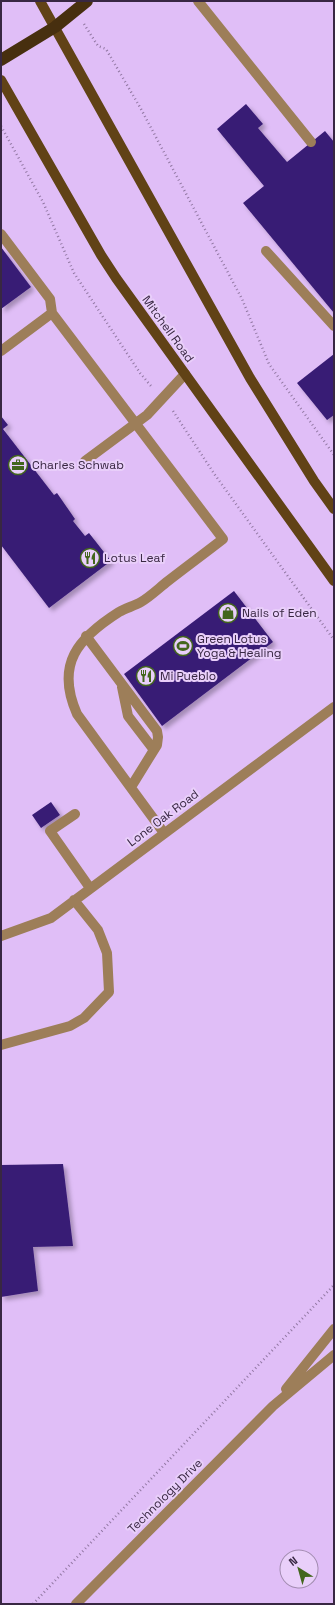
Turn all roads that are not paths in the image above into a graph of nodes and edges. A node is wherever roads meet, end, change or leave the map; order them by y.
1 (40, 1) edge
2 (87, 1) edge
3 (198, 1) edge
4 (55, 27) junction
5 (1, 60) edge
6 (1, 80) edge
7 (311, 142) dead end
8 (1, 234) edge
9 (266, 251) dead end
10 (52, 313) junction
11 (334, 326) edge
12 (1, 351) edge
13 (185, 374) junction
14 (137, 423) junction
15 (85, 461) dead end
16 (334, 509) edge
17 (334, 581) edge
18 (86, 636) junction
19 (121, 683) junction
20 (334, 708) edge
21 (154, 750) junction
22 (131, 787) junction
23 (75, 814) dead end
24 (164, 833) junction
25 (90, 888) junction
26 (74, 900) junction
27 (1, 936) edge
28 (1, 1045) edge
29 (334, 1329) edge
30 (334, 1355) edge
31 (273, 1406) junction
32 (76, 1604) edge

1 - 4 main road
2 - 4 highway
3 - 7 street
4 - 5 highway
4 - 16 main road
6 - 13 main road, Mitchell Road
8 - 10 street
9 - 11 street
10 - 12 street
10 - 14 street
13 - 14 street
13 - 17 main road, Mitchell Road
14 - 15 street
14 - 18 street
18 - 19 street
18 - 22 street
19 - 21 street
19 - 21 street
20 - 24 street, Lone Oak Road
21 - 22 street
22 - 24 street
23 - 25 street
24 - 25 street, Lone Oak Road
25 - 26 street, Lone Oak Road
26 - 27 street, Lone Oak Road
26 - 28 street
29 - 31 street, Technology Drive
30 - 31 street, Technology Drive
31 - 32 street, Technology Drive

